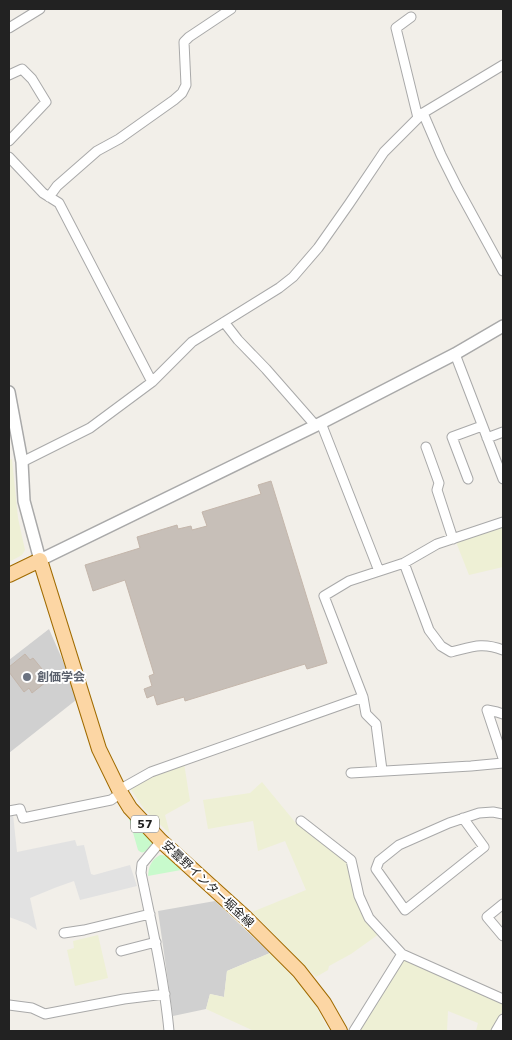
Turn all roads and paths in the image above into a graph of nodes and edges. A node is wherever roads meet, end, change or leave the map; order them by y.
1 (40, 9) edge
2 (231, 9) edge
3 (411, 18) dead end
4 (9, 28) edge
5 (503, 66) edge
6 (9, 75) edge
7 (420, 116) junction
8 (9, 141) edge
9 (9, 156) edge
10 (48, 197) junction
11 (503, 271) edge
12 (224, 322) junction
13 (503, 328) edge
14 (454, 354) junction
15 (152, 382) junction
16 (9, 392) edge
17 (319, 424) junction
18 (482, 426) junction
19 (503, 432) edge
20 (487, 438) junction
21 (426, 447) dead end
22 (22, 462) junction
23 (468, 479) dead end
24 (503, 480) edge
25 (503, 522) edge
26 (454, 539) junction
27 (40, 560) junction
28 (404, 563) junction
29 (379, 571) junction
30 (9, 575) edge
31 (503, 650) edge
32 (363, 697) junction
33 (503, 714) edge
34 (503, 758) edge
35 (503, 763) edge
36 (382, 770) junction
37 (351, 773) dead end
38 (120, 792) junction
39 (9, 811) edge
40 (503, 814) edge
41 (463, 818) junction
42 (301, 821) dead end
43 (161, 841) junction
44 (503, 904) edge
45 (150, 914) junction
46 (64, 933) dead end
47 (503, 936) edge
48 (156, 942) junction
49 (121, 951) dead end
50 (402, 954) junction
51 (165, 994) junction
52 (503, 999) edge
53 (9, 1005) edge
54 (503, 1019) edge
55 (169, 1031) edge
56 (340, 1031) edge
57 (354, 1031) edge
58 (496, 1031) edge

1 - 4 street
2 - 10 street
3 - 7 street
5 - 7 street
6 - 8 street
7 - 11 street
7 - 12 street
9 - 10 street
10 - 15 street
12 - 15 street
12 - 17 street
13 - 14 street
14 - 17 street
14 - 18 street
15 - 22 street
16 - 22 street
17 - 27 street
17 - 29 street
18 - 20 street
18 - 23 street
19 - 20 street
20 - 24 street
21 - 26 street
22 - 27 street
25 - 26 street
26 - 28 street
27 - 30 main road
27 - 38 main road, 安曇野インター堀金線 / 57
28 - 29 street
28 - 31 street
29 - 32 street
32 - 36 street
32 - 38 street
33 - 34 street
35 - 36 street
36 - 37 street
38 - 39 street
38 - 43 main road, 安曇野インター堀金線 / 57
40 - 41 street
41 - 41 street
42 - 50 street
43 - 45 street
43 - 56 main road, 安曇野インター堀金線 / 57
44 - 47 street
45 - 46 street
45 - 48 street
48 - 49 street
48 - 51 street
50 - 52 street
50 - 57 street
51 - 53 street
51 - 55 street
54 - 58 street

